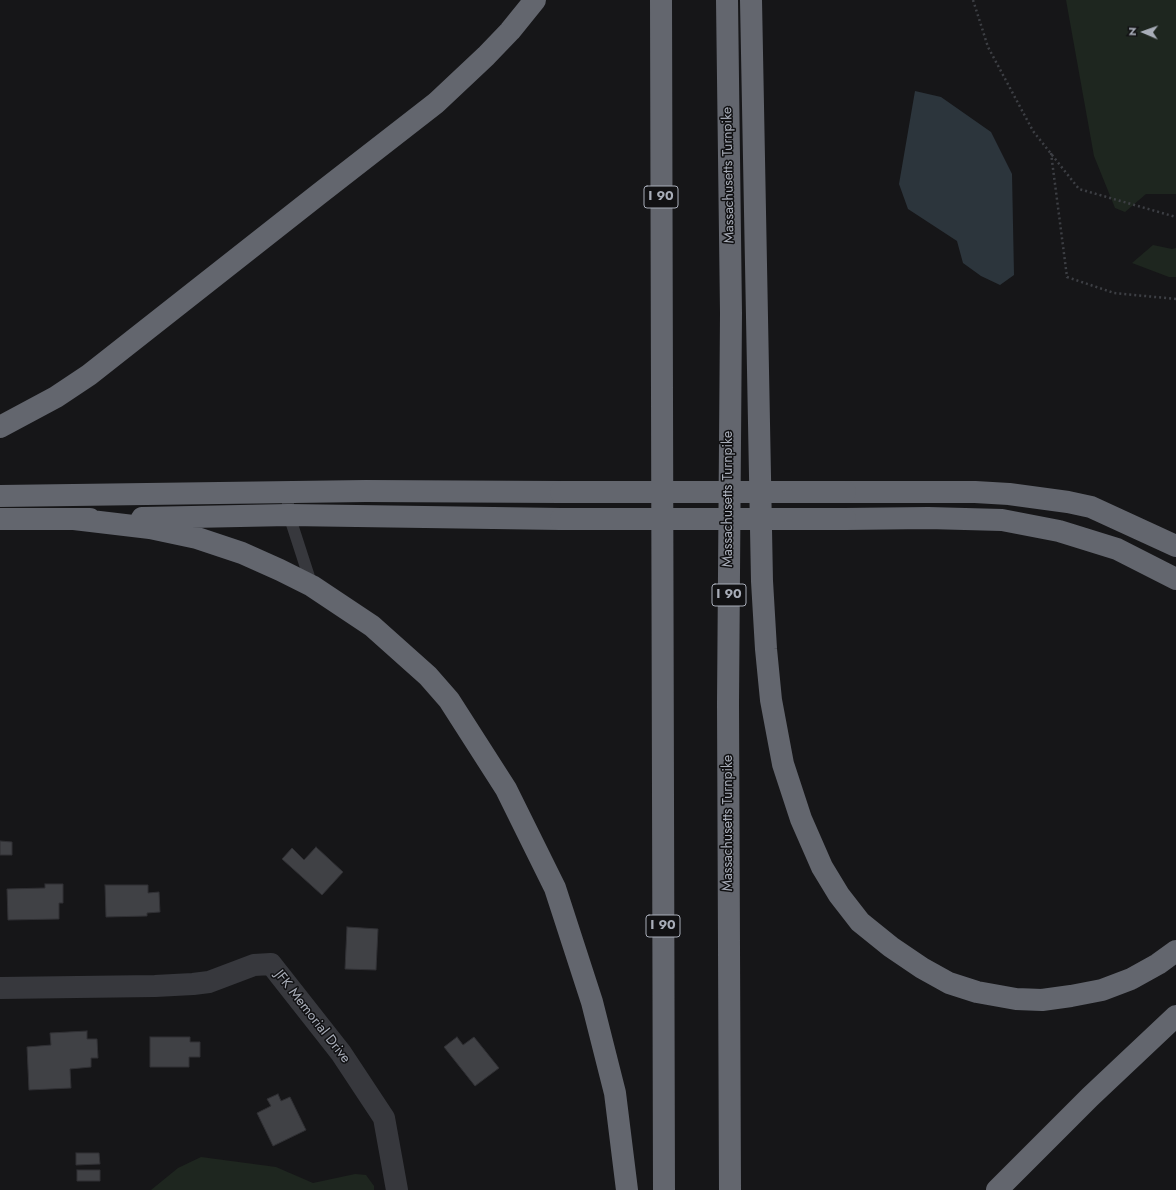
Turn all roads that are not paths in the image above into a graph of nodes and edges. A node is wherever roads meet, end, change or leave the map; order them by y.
1 (535, 0) edge
2 (661, 0) edge
3 (727, 0) edge
4 (751, 0) edge
5 (0, 427) edge
6 (287, 493) junction
7 (0, 496) edge
8 (290, 515) junction
9 (0, 519) edge
10 (74, 519) junction
11 (1176, 546) edge
12 (1176, 580) edge
13 (312, 586) junction
14 (1176, 952) edge
15 (0, 988) edge
16 (1176, 1016) edge
17 (397, 1190) edge
18 (627, 1190) edge
19 (664, 1190) edge
20 (730, 1190) edge
21 (997, 1190) edge

1 - 5 highway
2 - 19 highway, I 90
3 - 20 highway, Massachusetts Turnpike / I 90
4 - 14 highway
6 - 7 highway
6 - 8 lane
6 - 11 highway, bridge
8 - 10 highway
8 - 12 highway, bridge
8 - 13 lane
9 - 10 highway
10 - 13 highway
13 - 18 highway
15 - 17 street, JFK Memorial Drive
16 - 21 highway

